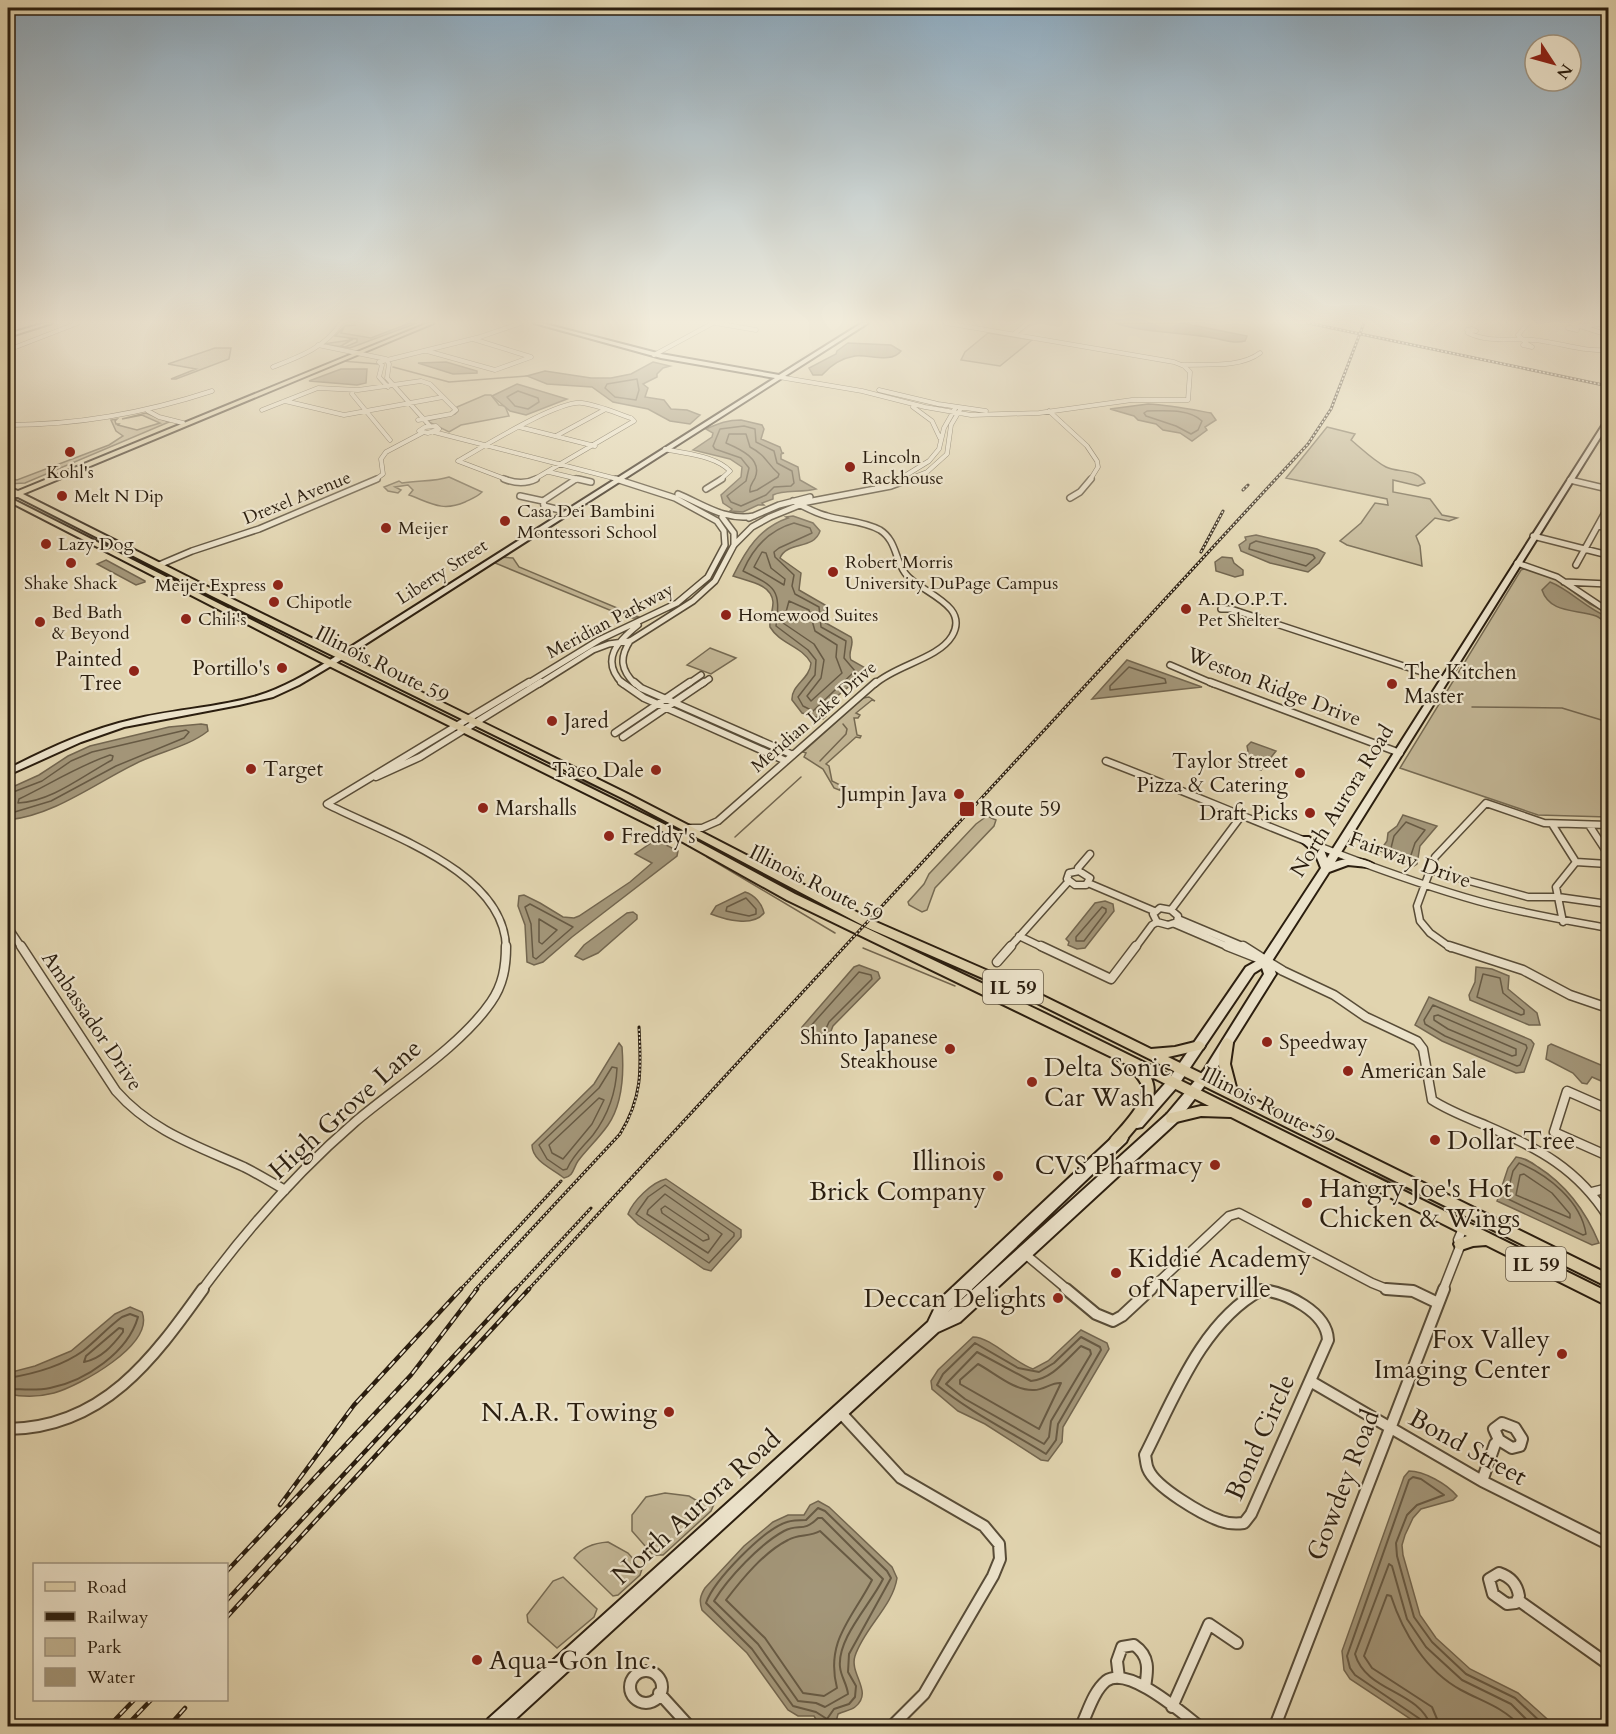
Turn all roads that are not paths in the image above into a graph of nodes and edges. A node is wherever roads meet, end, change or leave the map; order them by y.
1 (172, 404) edge
2 (224, 404) edge
3 (278, 404) edge
4 (296, 404) edge
5 (360, 404) edge
6 (406, 404) joint
7 (450, 404) edge
8 (565, 404) edge
9 (583, 404) edge
10 (732, 404) edge
11 (734, 404) edge
12 (905, 404) edge
13 (914, 404) edge
14 (934, 404) edge
15 (1102, 404) edge
16 (156, 409) junction
17 (262, 410) dead end
18 (604, 410) junction
19 (958, 410) junction
20 (148, 411) junction
21 (1048, 411) junction
22 (366, 412) junction
23 (952, 413) junction
24 (421, 420) junction
25 (182, 421) junction
26 (1608, 421) edge
27 (8, 425) edge
28 (430, 426) junction
29 (519, 427) junction
30 (423, 430) junction
31 (436, 431) junction
32 (1605, 434) edge
33 (556, 436) junction
34 (940, 439) junction
35 (390, 440) dead end
36 (487, 444) junction
37 (595, 446) junction
38 (665, 449) junction
39 (564, 463) junction
40 (549, 472) junction
41 (617, 477) junction
42 (578, 479) junction
43 (1570, 480) junction
44 (591, 482) dead end
45 (35, 484) junction
46 (706, 489) dead end
47 (1608, 489) edge
48 (10, 493) edge
49 (520, 496) dead end
50 (824, 497) junction
51 (1070, 498) dead end
52 (30, 500) junction
53 (543, 501) junction
54 (793, 501) junction
55 (8, 504) edge
56 (18, 504) junction
57 (799, 505) junction
58 (1608, 507) edge
59 (806, 508) junction
60 (560, 510) junction
61 (782, 512) junction
62 (754, 516) junction
63 (722, 517) junction
64 (729, 524) junction
65 (1598, 526) junction
66 (722, 528) junction
67 (1608, 528) edge
68 (71, 530) junction
69 (101, 536) junction
70 (1533, 536) junction
71 (87, 539) junction
72 (734, 545) junction
73 (127, 548) junction
74 (1585, 549) junction
75 (1608, 555) edge
76 (1517, 563) junction
77 (159, 565) junction
78 (1576, 566) dead end
79 (1564, 582) junction
80 (1608, 584) edge
81 (1221, 609) dead end
82 (1608, 611) edge
83 (650, 617) junction
84 (630, 641) junction
85 (617, 643) junction
86 (337, 655) junction
87 (611, 655) junction
88 (585, 656) junction
89 (327, 661) junction
90 (1170, 665) dead end
91 (701, 675) dead end
92 (709, 679) dead end
93 (1443, 679) junction
94 (665, 700) junction
95 (673, 703) junction
96 (658, 705) junction
97 (665, 708) junction
98 (466, 724) junction
99 (615, 733) dead end
100 (623, 737) dead end
101 (1400, 753) junction
102 (793, 755) junction
103 (1106, 761) dead end
104 (786, 762) junction
105 (8, 772) edge
106 (1242, 815) junction
107 (718, 821) junction
108 (1552, 824) junction
109 (1589, 825) junction
110 (1608, 825) edge
111 (686, 827) junction
112 (1305, 839) junction
113 (711, 840) junction
114 (1337, 852) junction
115 (1090, 854) dead end
116 (1608, 854) edge
117 (1576, 862) junction
118 (1368, 864) junction
119 (1608, 864) edge
120 (1326, 869) junction
121 (1429, 870) junction
122 (1079, 871) junction
123 (1068, 882) junction
124 (1088, 883) junction
125 (1423, 885) junction
126 (1558, 897) junction
127 (1608, 904) edge
128 (1171, 910) junction
129 (1154, 911) junction
130 (1176, 921) junction
131 (1157, 922) junction
132 (1563, 922) junction
133 (8, 927) edge
134 (1608, 928) edge
135 (1019, 936) junction
136 (1266, 961) junction
137 (997, 962) dead end
138 (1608, 1008) edge
139 (1227, 1043) junction
140 (1199, 1046) junction
141 (1151, 1053) junction
142 (1132, 1062) junction
143 (1183, 1070) junction
144 (1203, 1080) junction
145 (1173, 1083) junction
146 (1193, 1093) junction
147 (1231, 1093) junction
148 (1608, 1109) edge
149 (1232, 1112) junction
150 (1172, 1118) junction
151 (1116, 1142) junction
152 (1608, 1156) edge
153 (1608, 1188) edge
154 (285, 1190) junction
155 (1593, 1192) junction
156 (1608, 1216) edge
157 (1484, 1218) junction
158 (1463, 1228) junction
159 (1493, 1243) junction
160 (1461, 1244) junction
161 (1025, 1254) junction
162 (1608, 1281) edge
163 (1608, 1299) edge
164 (1438, 1303) junction
165 (933, 1327) junction
166 (1310, 1381) junction
167 (840, 1412) junction
168 (1389, 1428) junction
169 (8, 1429) edge
170 (1499, 1440) dead end
171 (1482, 1481) junction
172 (1608, 1544) edge
173 (1518, 1600) dead end
174 (1237, 1643) dead end
175 (1608, 1664) edge
176 (1119, 1677) junction
177 (1145, 1687) junction
178 (659, 1693) dead end
179 (1172, 1707) junction
180 (495, 1726) edge
181 (689, 1726) edge
182 (892, 1726) edge
183 (1082, 1726) edge
184 (1199, 1726) edge
185 (1275, 1726) edge

1 - 16 street
2 - 25 main road
3 - 17 street
4 - 22 street
5 - 22 street
6 - 22 street
6 - 24 street
7 - 24 street
8 - 29 street
9 - 18 street
10 - 41 street, Liberty Street
11 - 38 street, Liberty Street
12 - 34 street
13 - 23 street
14 - 19 street
15 - 21 street
16 - 20 street
16 - 25 street
18 - 33 street
18 - 37 street
19 - 21 street
19 - 23 street
19 - 50 street, Meridian Parkway
20 - 25 street
20 - 27 street
21 - 51 street
22 - 35 street
23 - 34 street, Meridian Parkway
24 - 28 street
24 - 30 street
25 - 45 main road
26 - 32 street, North Aurora Road
28 - 30 street
28 - 31 street
29 - 33 street
29 - 36 street
30 - 31 street
30 - 77 street, Drexel Avenue
31 - 36 street
32 - 43 street, North Aurora Road
33 - 37 street
34 - 50 street, Meridian Parkway
36 - 39 street
36 - 40 street
37 - 39 street
38 - 41 street, Liberty Street
38 - 46 street
39 - 40 street
39 - 41 street
40 - 42 street
41 - 60 street, Liberty Street
41 - 63 street
41 - 66 street
41 - 86 street, Liberty Street
42 - 44 street
42 - 53 street
43 - 47 street
43 - 70 street, North Aurora Road
45 - 48 main road
45 - 48 main road
45 - 52 main road
48 - 52 main road, Illinois Route 59 / IL 59
48 - 56 main road, Illinois Route 59 / IL 59
49 - 53 street
50 - 54 street, Meridian Parkway
50 - 57 street, Meridian Parkway
50 - 59 street, Meridian Parkway
52 - 69 main road, Illinois Route 59 / IL 59
53 - 60 street
54 - 57 street, Meridian Lake Drive
54 - 62 street, Meridian Parkway
55 - 56 main road
56 - 68 main road, Illinois Route 59 / IL 59
57 - 59 street, Meridian Lake Drive
57 - 61 street, Meridian Parkway
58 - 65 street
59 - 61 street, Meridian Parkway
59 - 102 street, Meridian Lake Drive
60 - 86 street, Liberty Street
61 - 72 street, Meridian Parkway
62 - 63 street
62 - 64 street, Meridian Parkway
63 - 64 street
64 - 66 street, Meridian Parkway
64 - 72 street
65 - 67 street
65 - 74 street
66 - 83 street, Meridian Parkway
68 - 69 main road, IL 59
68 - 71 main road, Illinois Route 59 / IL 59
69 - 73 main road, Illinois Route 59 / IL 59
70 - 74 street
70 - 76 street, North Aurora Road
71 - 73 main road, IL 59
71 - 89 main road, Illinois Route 59 / IL 59
72 - 84 street, Meridian Parkway
73 - 77 main road, Illinois Route 59 / IL 59
74 - 75 street
74 - 78 street
76 - 79 street
76 - 93 street, North Aurora Road
77 - 86 main road, Illinois Route 59 / IL 59
79 - 80 street
79 - 82 street
81 - 93 street
83 - 85 street
83 - 98 street, Meridian Parkway
84 - 85 street, Meridian Parkway
84 - 94 street
85 - 87 street
85 - 88 street, Meridian Parkway
86 - 89 street
86 - 98 main road, Illinois Route 59 / IL 59
87 - 88 street, Meridian Parkway
87 - 96 street
88 - 98 street, Meridian Parkway
89 - 98 main road, Illinois Route 59 / IL 59
89 - 105 street
90 - 101 street, Weston Ridge Drive
91 - 94 street
92 - 95 street
93 - 101 street, North Aurora Road
94 - 95 street
94 - 96 street
95 - 97 street
95 - 102 street
96 - 97 street
96 - 99 street
97 - 100 street
97 - 104 street
98 - 111 main road, Illinois Route 59 / IL 59
98 - 142 main road, Illinois Route 59 / IL 59
98 - 154 street, High Grove Lane
101 - 114 street, North Aurora Road
102 - 104 street, Meridian Lake Drive
103 - 106 street, Fairway Drive
104 - 107 street, Meridian Lake Drive
106 - 112 street, Fairway Drive
106 - 128 street
107 - 111 street, Meridian Lake Drive
107 - 113 street, Meridian Lake Drive
108 - 109 street
108 - 117 street
108 - 121 street
109 - 110 street
109 - 116 street
111 - 113 main road, Illinois Route 59 / IL 59
112 - 114 street, Fairway Drive
112 - 120 street
113 - 141 main road, Illinois Route 59 / IL 59
114 - 118 street, Fairway Drive
114 - 120 street, North Aurora Road
115 - 122 street
117 - 119 street
117 - 126 street
118 - 120 street
118 - 125 street, Fairway Drive
120 - 136 street, North Aurora Road
121 - 125 street
121 - 126 street
122 - 123 street
122 - 124 street
123 - 124 street
123 - 135 street
124 - 129 street
125 - 132 street, Fairway Drive
125 - 138 street
126 - 127 street
126 - 132 street
128 - 129 street
128 - 130 street
129 - 131 street
130 - 131 street
130 - 136 street
131 - 135 street
132 - 134 street, Fairway Drive
133 - 154 street, Ambassador Drive
135 - 137 street
136 - 139 street, North Aurora Road
136 - 140 street, North Aurora Road
136 - 155 street
139 - 144 street, North Aurora Road
139 - 147 main road
140 - 141 main road
140 - 143 street, North Aurora Road
141 - 143 main road, Illinois Route 59 / IL 59
142 - 145 main road, Illinois Route 59 / IL 59
142 - 151 main road
143 - 144 main road, Illinois Route 59 / IL 59
143 - 145 street, North Aurora Road
144 - 146 street, North Aurora Road
144 - 147 main road, Illinois Route 59 / IL 59
145 - 146 main road, Illinois Route 59 / IL 59
145 - 151 street, North Aurora Road
146 - 149 main road, Illinois Route 59 / IL 59
146 - 150 street, North Aurora Road
147 - 157 main road, Illinois Route 59 / IL 59
148 - 152 street
149 - 150 main road
149 - 158 main road, Illinois Route 59 / IL 59
150 - 161 street, North Aurora Road
151 - 165 street, North Aurora Road
153 - 155 street
154 - 169 street, High Grove Lane
155 - 156 street
157 - 158 main road
157 - 162 main road, Illinois Route 59 / IL 59
158 - 159 main road, Illinois Route 59 / IL 59
158 - 160 street, Gowdey Road
159 - 160 main road
159 - 163 main road, Illinois Route 59 / IL 59
160 - 164 street, Gowdey Road
161 - 164 street
161 - 165 street, North Aurora Road
164 - 168 street, Gowdey Road
165 - 167 street, North Aurora Road
166 - 166 street, Bond Circle
166 - 168 street, Bond Street
167 - 180 street, North Aurora Road
167 - 182 street
168 - 171 street, Bond Street
168 - 185 street, Gowdey Road
170 - 171 street
171 - 172 street, Bond Street
173 - 175 street
174 - 179 street
176 - 177 street
176 - 177 street
176 - 183 street
177 - 179 street
178 - 181 street
179 - 184 street

